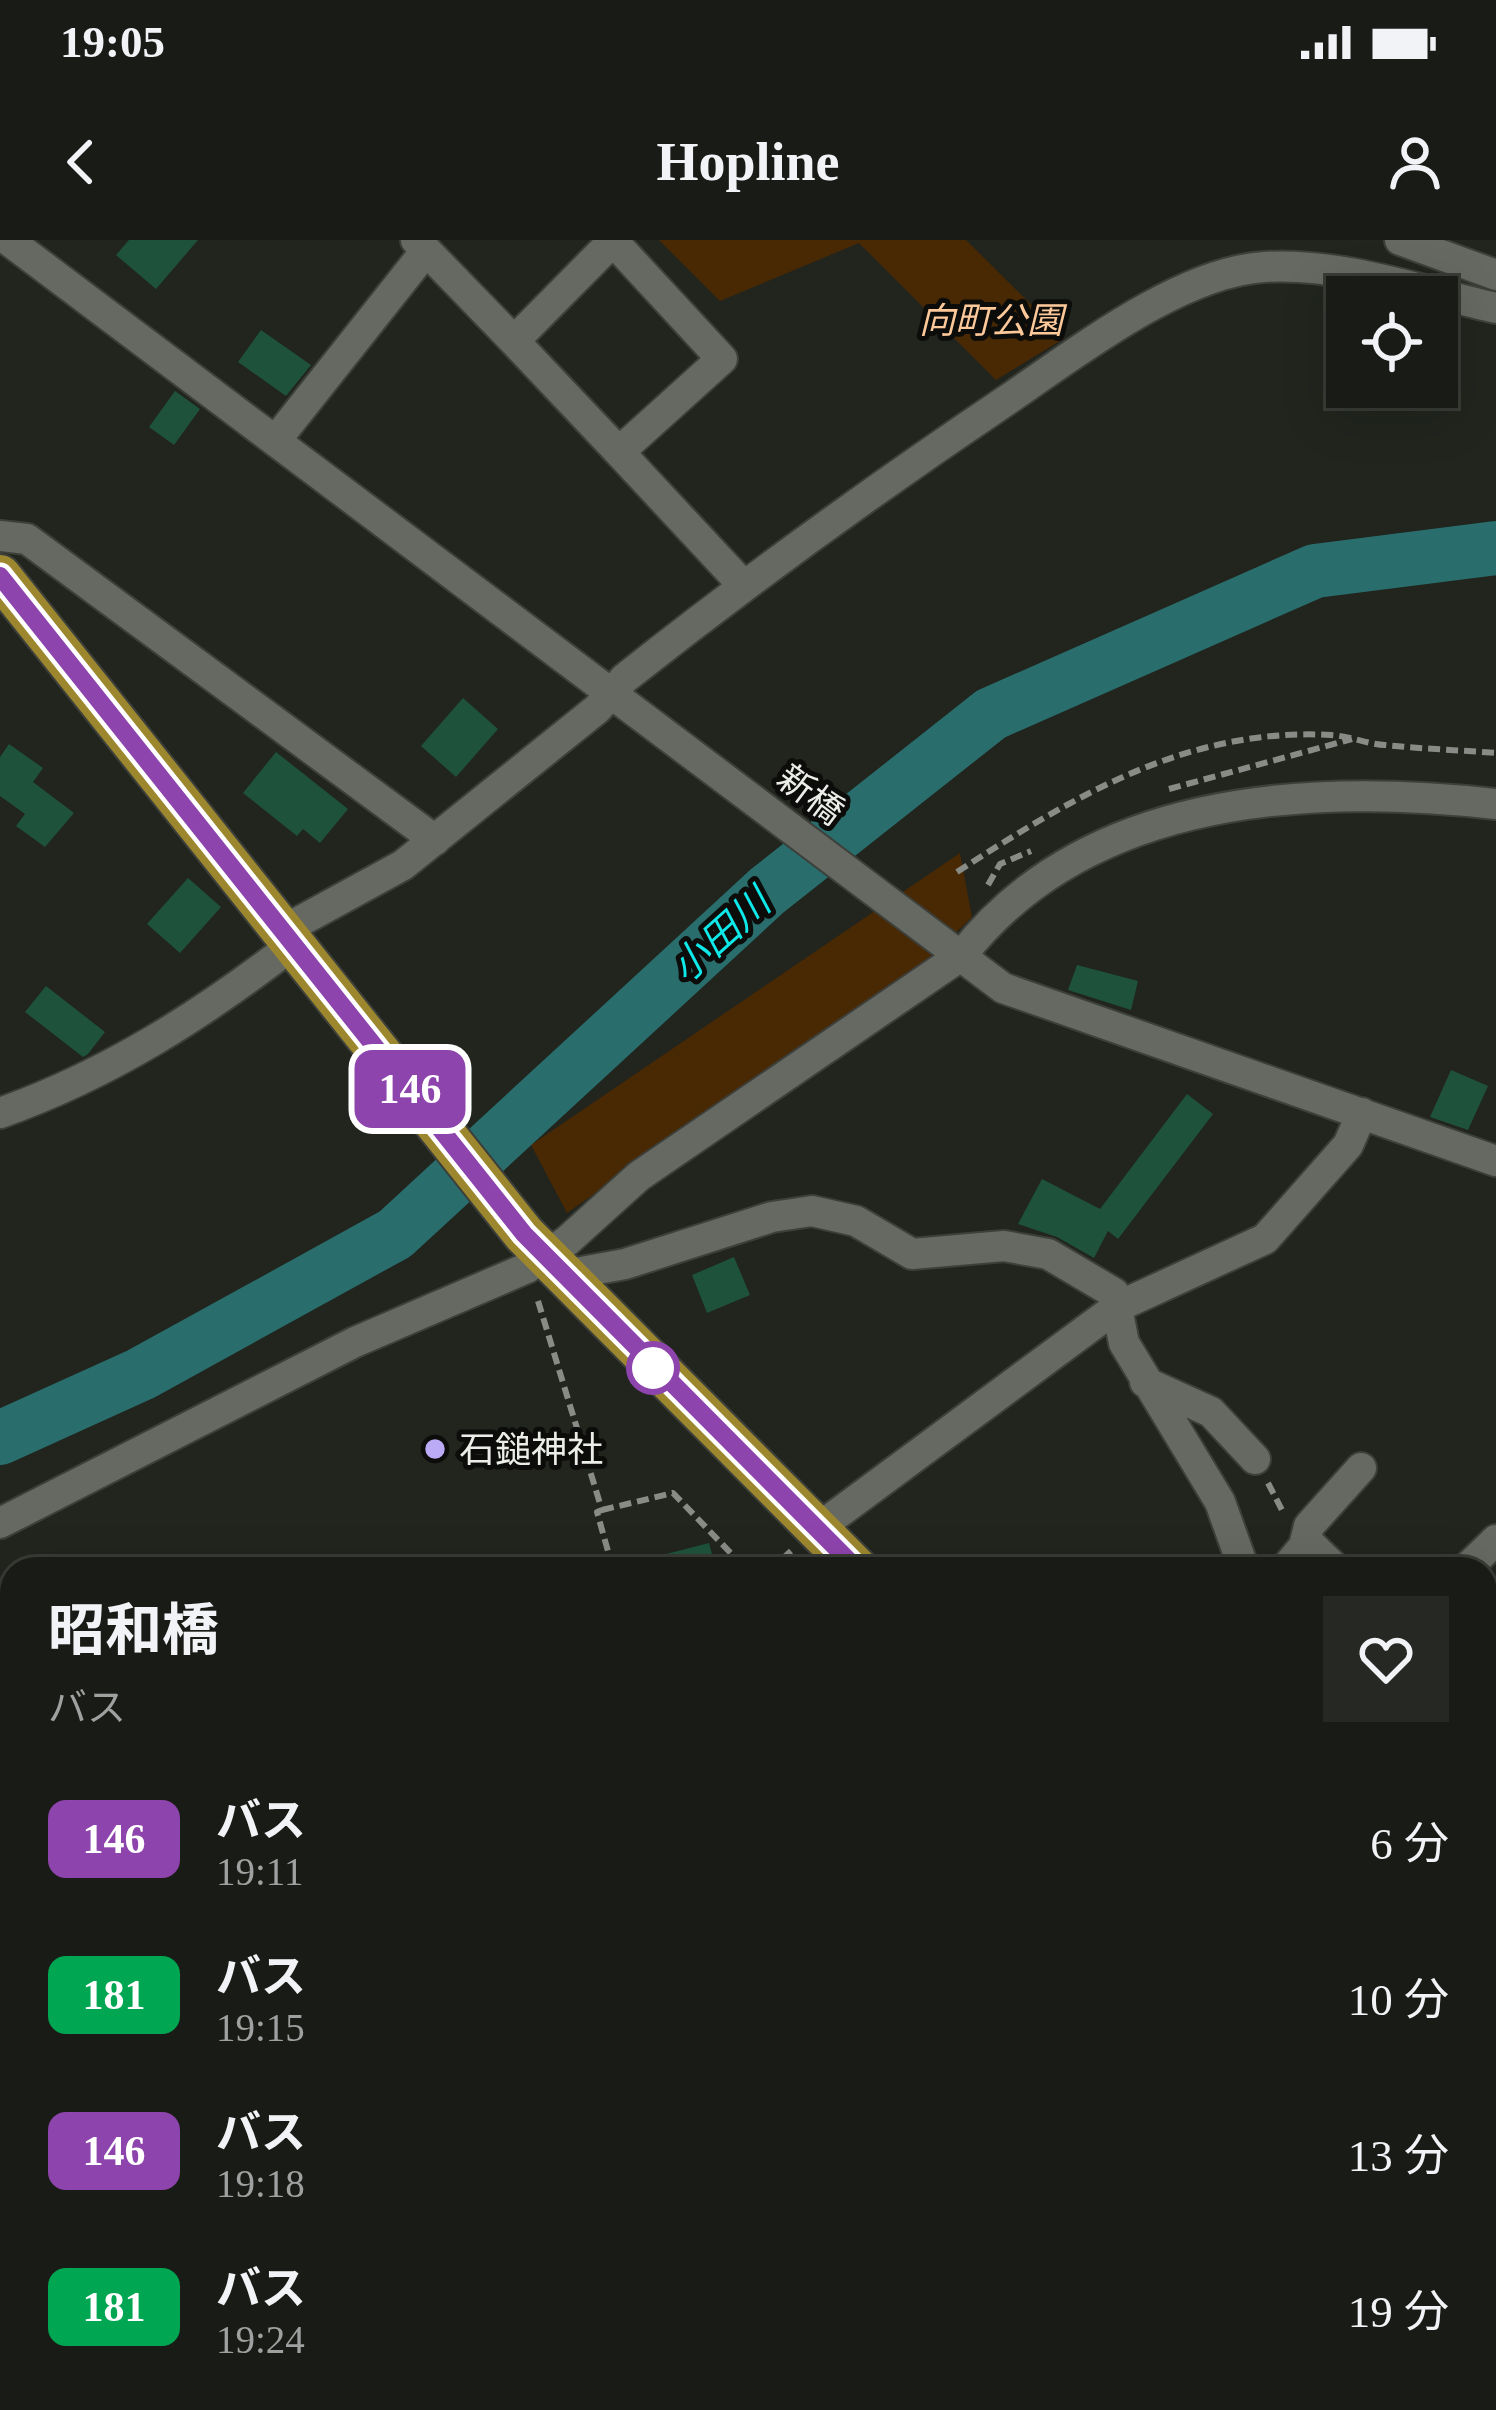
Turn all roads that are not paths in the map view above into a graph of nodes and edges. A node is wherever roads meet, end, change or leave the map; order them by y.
1 (1400, 240) edge
2 (20, 243) edge
3 (420, 246) edge
4 (1496, 275) edge
5 (1496, 308) edge
6 (514, 341) junction
7 (276, 440) junction
8 (619, 452) junction
9 (0, 536) edge
10 (0, 576) edge
11 (743, 585) junction
12 (620, 699) junction
13 (1496, 804) edge
14 (435, 840) junction
15 (295, 943) junction
16 (954, 950) junction
17 (0, 1113) edge
18 (1362, 1113) junction
19 (1496, 1161) edge
20 (541, 1252) junction
21 (1118, 1307) junction
22 (1144, 1382) junction
23 (1255, 1459) road end
24 (1361, 1468) dead end
25 (0, 1523) edge
26 (817, 1529) junction
27 (1298, 1532) junction
28 (845, 1557) edge
29 (1240, 1557) edge
30 (1289, 1557) edge
31 (1324, 1557) edge

1 - 4 street
2 - 7 street, 新橋
3 - 6 street
3 - 7 street
5 - 11 street
6 - 8 street
6 - 8 street
7 - 12 street, 新橋
8 - 11 street
9 - 14 street
10 - 15 highway
11 - 12 street
12 - 14 street
12 - 16 street, 新橋
13 - 16 street
14 - 15 street
15 - 17 street
15 - 20 highway
16 - 18 street, 新橋
16 - 20 street
18 - 19 street, 新橋
18 - 21 street
20 - 21 street
20 - 25 street
20 - 26 highway
21 - 22 street
21 - 26 street
22 - 23 street
22 - 29 street
24 - 27 street
26 - 28 highway
27 - 30 street
27 - 31 street

